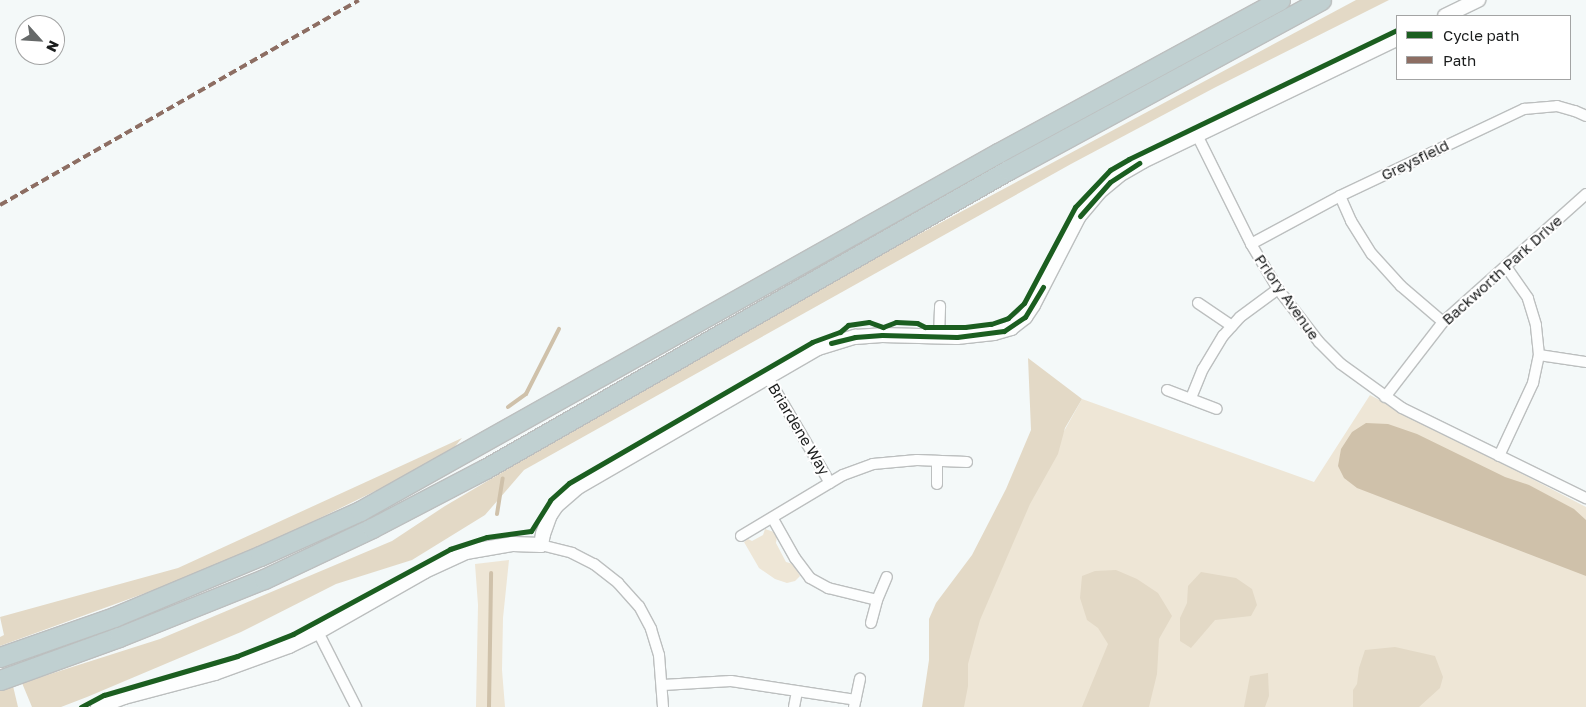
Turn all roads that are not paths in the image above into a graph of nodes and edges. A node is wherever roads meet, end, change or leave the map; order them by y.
1 (1280, 0) edge
2 (1321, 0) edge
3 (1478, 0) edge
4 (1447, 15) edge
5 (1396, 39) edge
6 (1586, 116) edge
7 (1197, 134) junction
8 (1586, 194) edge
9 (1340, 196) junction
10 (1251, 244) junction
11 (1506, 266) junction
12 (1278, 289) junction
13 (1198, 303) dead end
14 (940, 306) dead end
15 (1444, 322) junction
16 (1232, 326) junction
17 (939, 337) junction
18 (1539, 356) junction
19 (1586, 362) edge
20 (767, 376) junction
21 (1167, 390) dead end
22 (1385, 397) junction
23 (1191, 398) junction
24 (1217, 409) dead end
25 (1499, 456) junction
26 (937, 461) junction
27 (967, 462) dead end
28 (830, 483) junction
29 (937, 484) dead end
30 (1586, 498) edge
31 (773, 519) junction
32 (741, 536) dead end
33 (541, 544) junction
34 (887, 577) dead end
35 (877, 600) junction
36 (872, 623) dead end
37 (318, 632) junction
38 (0, 657) edge
39 (860, 678) dead end
40 (0, 680) edge
41 (663, 684) junction
42 (797, 690) junction
43 (855, 704) edge
44 (98, 707) edge
45 (356, 707) edge
46 (663, 707) edge
47 (794, 707) edge

1 - 38 highway
2 - 40 highway
3 - 4 street
5 - 7 street, Briardene Way
6 - 9 street, Greysfield
7 - 10 street, Priory Avenue
7 - 17 street, Briardene Way
8 - 11 street, Backworth Park Drive
9 - 10 street, Greysfield
9 - 15 street
10 - 12 street, Priory Avenue
11 - 15 street, Backworth Park Drive
11 - 18 street
12 - 16 street
12 - 22 street, Priory Avenue
13 - 16 street
14 - 17 street
15 - 22 street, Backworth Park Drive
16 - 23 street
17 - 20 street, Briardene Way
18 - 19 street
18 - 25 street
20 - 28 street, Briardene Way
20 - 33 street, Briardene Way
21 - 23 street
22 - 25 street, Priory Avenue
23 - 24 street
25 - 30 street, Priory Avenue
26 - 27 street
26 - 28 street
26 - 29 street
28 - 31 street
31 - 32 street
31 - 35 street
33 - 37 street
33 - 41 street
34 - 35 street
35 - 36 street
37 - 44 street
37 - 45 street
39 - 43 street
41 - 42 street
41 - 46 street
42 - 43 street
42 - 47 street

